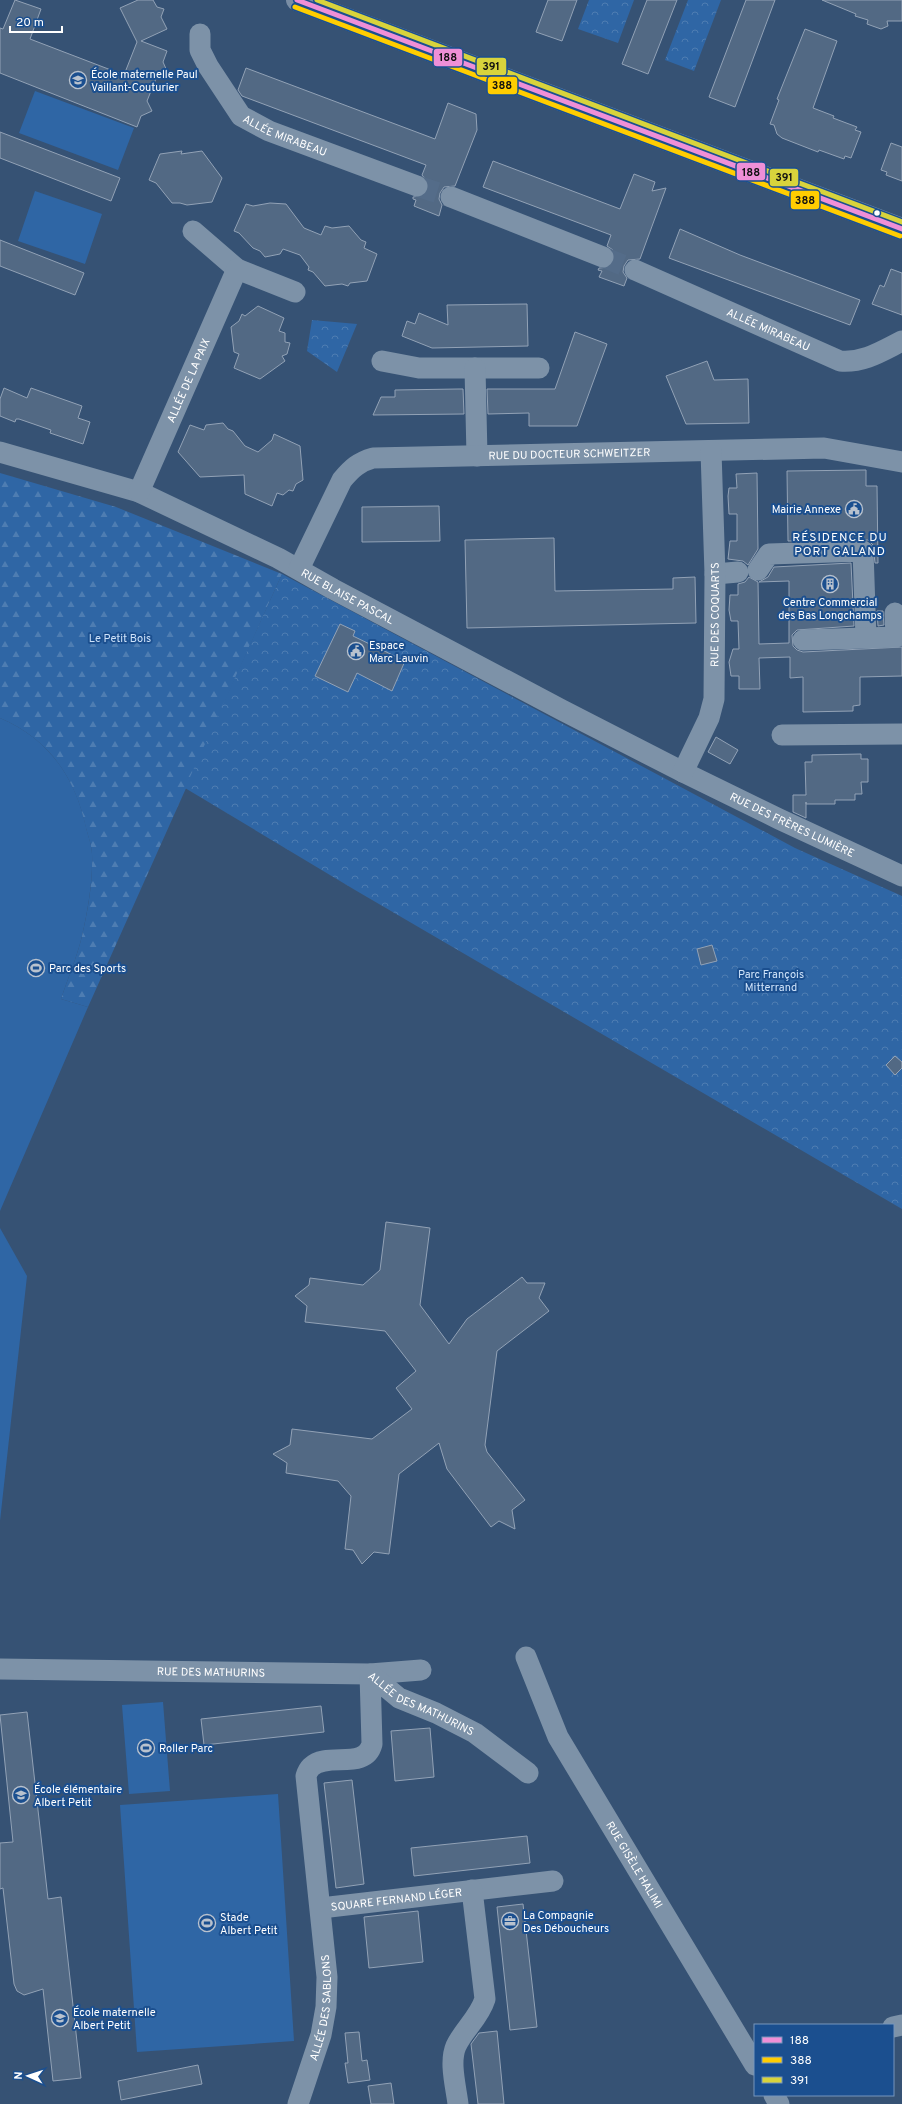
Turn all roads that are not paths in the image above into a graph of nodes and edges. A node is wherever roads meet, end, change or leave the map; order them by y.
1 (297, 0) edge
2 (200, 34) dead end
3 (418, 186) tunnel mouth
4 (451, 197) tunnel mouth
5 (902, 229) edge
6 (193, 231) dead end
7 (603, 257) tunnel mouth
8 (237, 269) junction
9 (635, 270) tunnel mouth
10 (295, 292) dead end
11 (902, 340) edge
12 (382, 361) dead end
13 (475, 368) junction
14 (539, 368) dead end
15 (711, 451) junction
16 (0, 452) edge
17 (477, 456) junction
18 (902, 462) edge
19 (140, 492) junction
20 (299, 569) junction
21 (758, 570) dead end
22 (738, 572) dead end
23 (715, 574) junction
24 (895, 613) dead end
25 (899, 637) edge
26 (866, 638) junction
27 (803, 640) dead end
28 (902, 734) edge
29 (782, 735) dead end
30 (683, 772) junction
31 (902, 876) edge
32 (526, 1657) dead end
33 (0, 1669) edge
34 (421, 1670) dead end
35 (370, 1674) junction
36 (528, 1773) dead end
37 (553, 1881) dead end
38 (472, 1890) junction
39 (320, 1908) junction
40 (754, 2061) edge
41 (298, 2104) edge
42 (458, 2104) edge

1 - 5 street
2 - 3 street, ALLÉE MIRABEAU
4 - 7 street
6 - 8 street
8 - 10 street
8 - 19 street, ALLÉE DE LA PAIX
9 - 11 street, ALLÉE MIRABEAU
12 - 13 street
13 - 14 street
13 - 17 street
15 - 17 street, RUE DU DOCTEUR SCHWEITZER
15 - 18 street, RUE DU DOCTEUR SCHWEITZER
15 - 23 street, RUE DES COQUARTS
16 - 19 street, RUE BLAISE PASCAL
17 - 20 street, RUE DU DOCTEUR SCHWEITZER
19 - 20 street, RUE BLAISE PASCAL
20 - 30 street, RUE BLAISE PASCAL
21 - 26 street
22 - 23 street
23 - 30 street, RUE DES COQUARTS
24 - 25 street
25 - 26 street
26 - 27 street
28 - 29 street
30 - 31 street, RUE DES FRÈRES LUMIÈRE
32 - 40 street, RUE GISÈLE HALIMI
33 - 35 street, RUE DES MATHURINS
34 - 35 street, RUE DES MATHURINS
35 - 36 street, ALLÉE DES MATHURINS
35 - 39 street, ALLÉE DES MATHURINS
37 - 38 street, SQUARE FERNAND LÉGER
38 - 39 street, SQUARE FERNAND LÉGER
38 - 42 street, SQUARE FERNAND LÉGER
39 - 41 street, ALLÉE DES SABLONS

